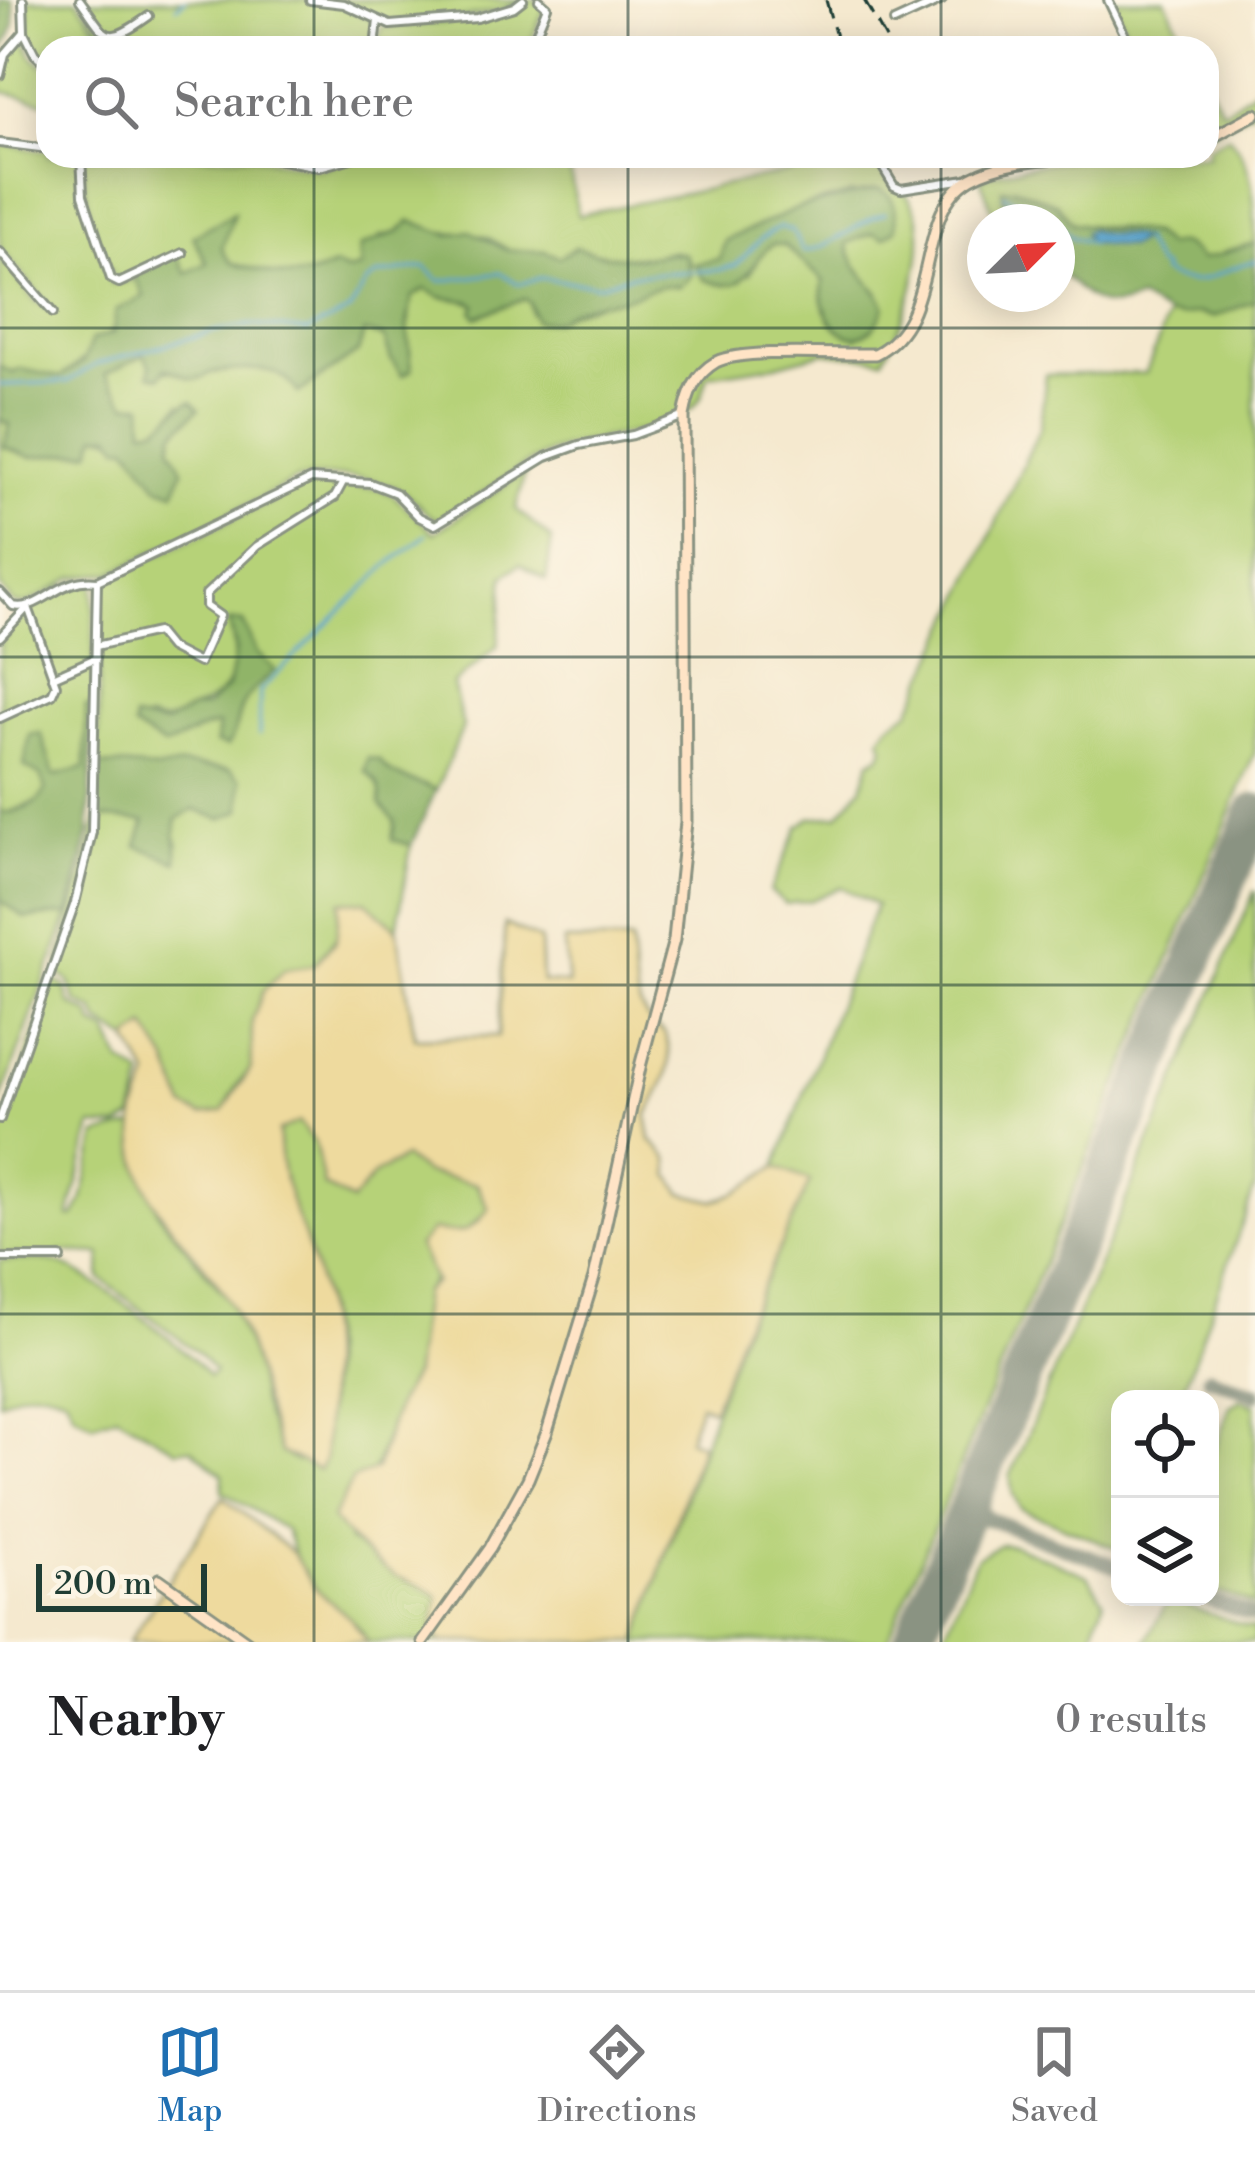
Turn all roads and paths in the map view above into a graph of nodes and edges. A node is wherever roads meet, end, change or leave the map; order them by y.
1 (22, 0) edge
2 (80, 0) edge
3 (310, 0) edge
4 (523, 0) edge
5 (539, 0) edge
6 (943, 0) edge
7 (1108, 0) edge
8 (149, 16) dead end
9 (378, 20) junction
10 (894, 22) dead end
11 (24, 32) junction
12 (106, 36) edge
13 (111, 36) edge
14 (377, 36) edge
15 (535, 36) edge
16 (1125, 36) edge
17 (36, 55) edge
18 (0, 74) edge
19 (1255, 114) edge
20 (1219, 134) edge
21 (0, 142) edge
22 (36, 147) edge
23 (82, 168) edge
24 (883, 168) edge
25 (1006, 168) edge
26 (970, 179) junction
27 (0, 252) edge
28 (183, 253) dead end
29 (53, 313) dead end
30 (684, 416) junction
31 (342, 482) junction
32 (98, 580) junction
33 (0, 592) edge
34 (28, 608) junction
35 (0, 638) edge
36 (96, 646) junction
37 (96, 658) junction
38 (53, 677) junction
39 (0, 718) edge
40 (0, 1120) edge
41 (0, 1258) edge
42 (61, 1258) dead end
43 (159, 1579) dead end
44 (248, 1642) edge
45 (423, 1642) edge

1 - 11 street
2 - 12 street
3 - 9 street
4 - 9 street
5 - 15 street
6 - 10 street
7 - 16 street
8 - 13 street
9 - 14 street
11 - 17 street
11 - 18 street
19 - 20 street
21 - 22 street
23 - 28 street
24 - 26 street
25 - 26 street
26 - 30 street
27 - 29 street
30 - 31 street
30 - 45 street
31 - 32 street
31 - 36 street
32 - 34 street
32 - 36 street
33 - 34 street
34 - 35 street
34 - 38 street
36 - 37 street
37 - 38 street
37 - 40 street
38 - 39 street
41 - 42 street
43 - 44 street

